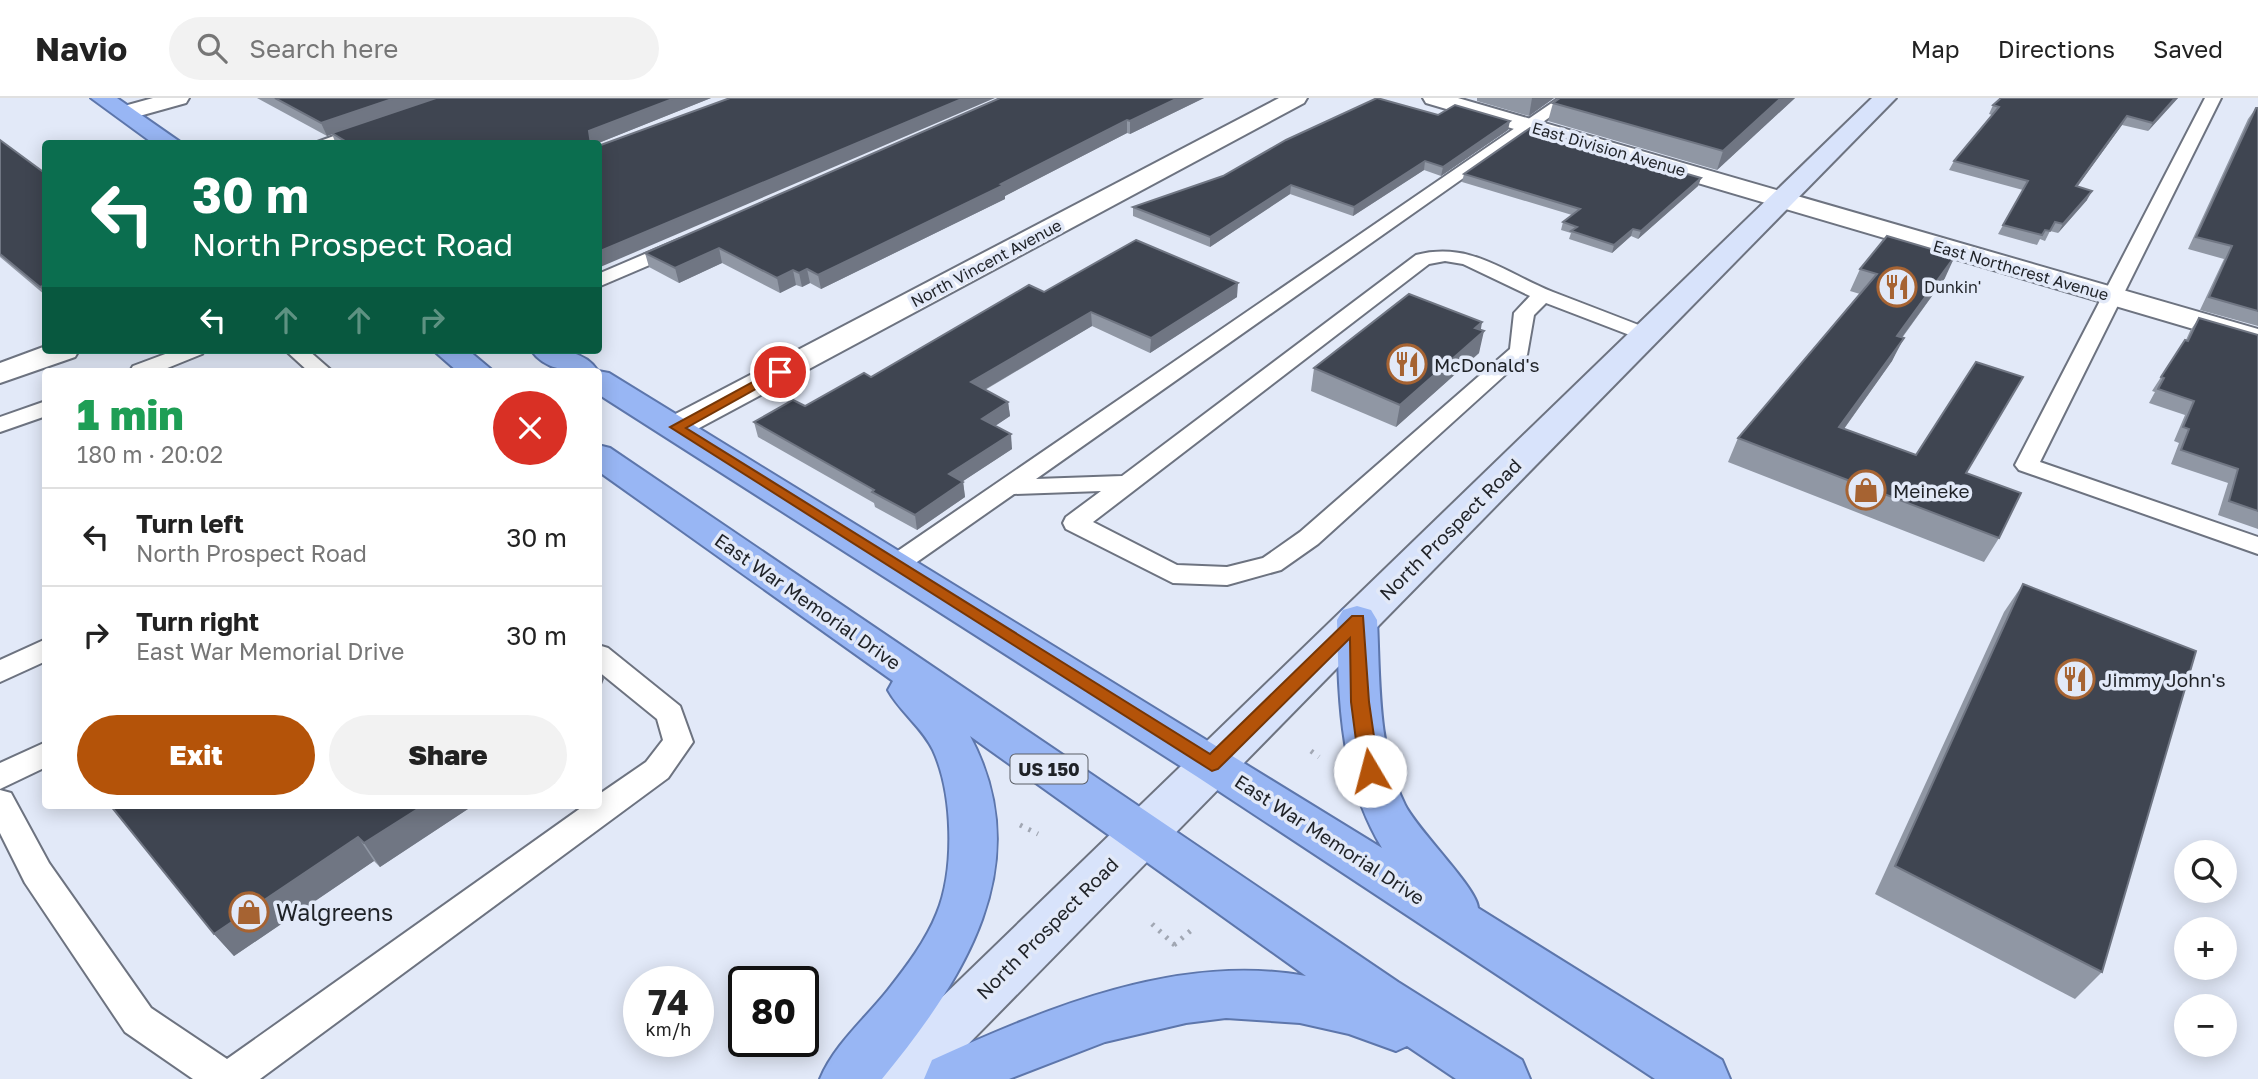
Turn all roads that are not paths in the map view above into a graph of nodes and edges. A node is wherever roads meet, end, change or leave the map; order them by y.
1 (102, 98) edge
2 (178, 98) edge
3 (1296, 98) edge
4 (1434, 98) edge
5 (1569, 98) edge
6 (1885, 98) edge
7 (2213, 98) edge
8 (125, 113) junction
9 (387, 122) edge
10 (1529, 125) junction
11 (165, 140) edge
12 (332, 140) edge
13 (1784, 200) junction
14 (691, 241) edge
15 (602, 279) edge
16 (1543, 295) junction
17 (2112, 296) junction
18 (1647, 335) junction
19 (2258, 339) edge
20 (53, 354) edge
21 (185, 354) edge
22 (300, 354) edge
23 (454, 354) edge
24 (553, 354) edge
25 (149, 368) edge
26 (317, 368) edge
27 (473, 368) edge
28 (578, 368) edge
29 (0, 374) edge
30 (602, 382) edge
31 (42, 409) edge
32 (0, 425) edge
33 (677, 427) junction
34 (602, 458) edge
35 (1127, 483) junction
36 (1010, 487) junction
37 (664, 500) junction
38 (2258, 546) edge
39 (895, 565) junction
40 (1357, 620) junction
41 (42, 651) edge
42 (602, 658) edge
43 (0, 672) edge
44 (42, 755) edge
45 (1212, 764) junction
46 (0, 777) edge
47 (0, 802) edge
48 (1142, 833) junction
49 (1484, 939) junction
50 (228, 1079) edge
51 (847, 1079) edge
52 (896, 1079) edge
53 (951, 1079) edge
54 (1495, 1079) edge
55 (1503, 1079) edge
56 (1703, 1079) edge

1 - 8 highway
2 - 8 street
3 - 33 street, North Vincent Avenue
4 - 10 street, East Division Avenue
5 - 10 lane
6 - 13 main road, North Prospect Road
7 - 17 lane
8 - 11 highway
9 - 12 lane
10 - 13 street, East Division Avenue
10 - 36 lane
13 - 17 street, East Northcrest Avenue
13 - 18 main road, North Prospect Road
14 - 15 lane
16 - 18 lane
16 - 35 lane
16 - 35 lane
17 - 19 street, East Northcrest Avenue
17 - 38 lane
18 - 40 main road, North Prospect Road
20 - 29 street
21 - 25 lane
22 - 26 lane
23 - 27 highway
24 - 28 highway
30 - 33 highway, East War Memorial Drive
31 - 32 lane
33 - 39 highway, East War Memorial Drive
34 - 37 highway, East War Memorial Drive / US 150
35 - 36 lane
36 - 39 lane
37 - 48 highway, East War Memorial Drive / US 150
37 - 51 highway
39 - 45 highway, East War Memorial Drive
40 - 45 main road, North Prospect Road
40 - 49 highway
41 - 43 lane
42 - 50 lane
44 - 46 lane
45 - 48 main road, North Prospect Road
45 - 49 highway, East War Memorial Drive
47 - 50 lane
48 - 52 main road, North Prospect Road
48 - 55 highway, East War Memorial Drive / US 150
49 - 56 highway, East War Memorial Drive
53 - 54 highway

